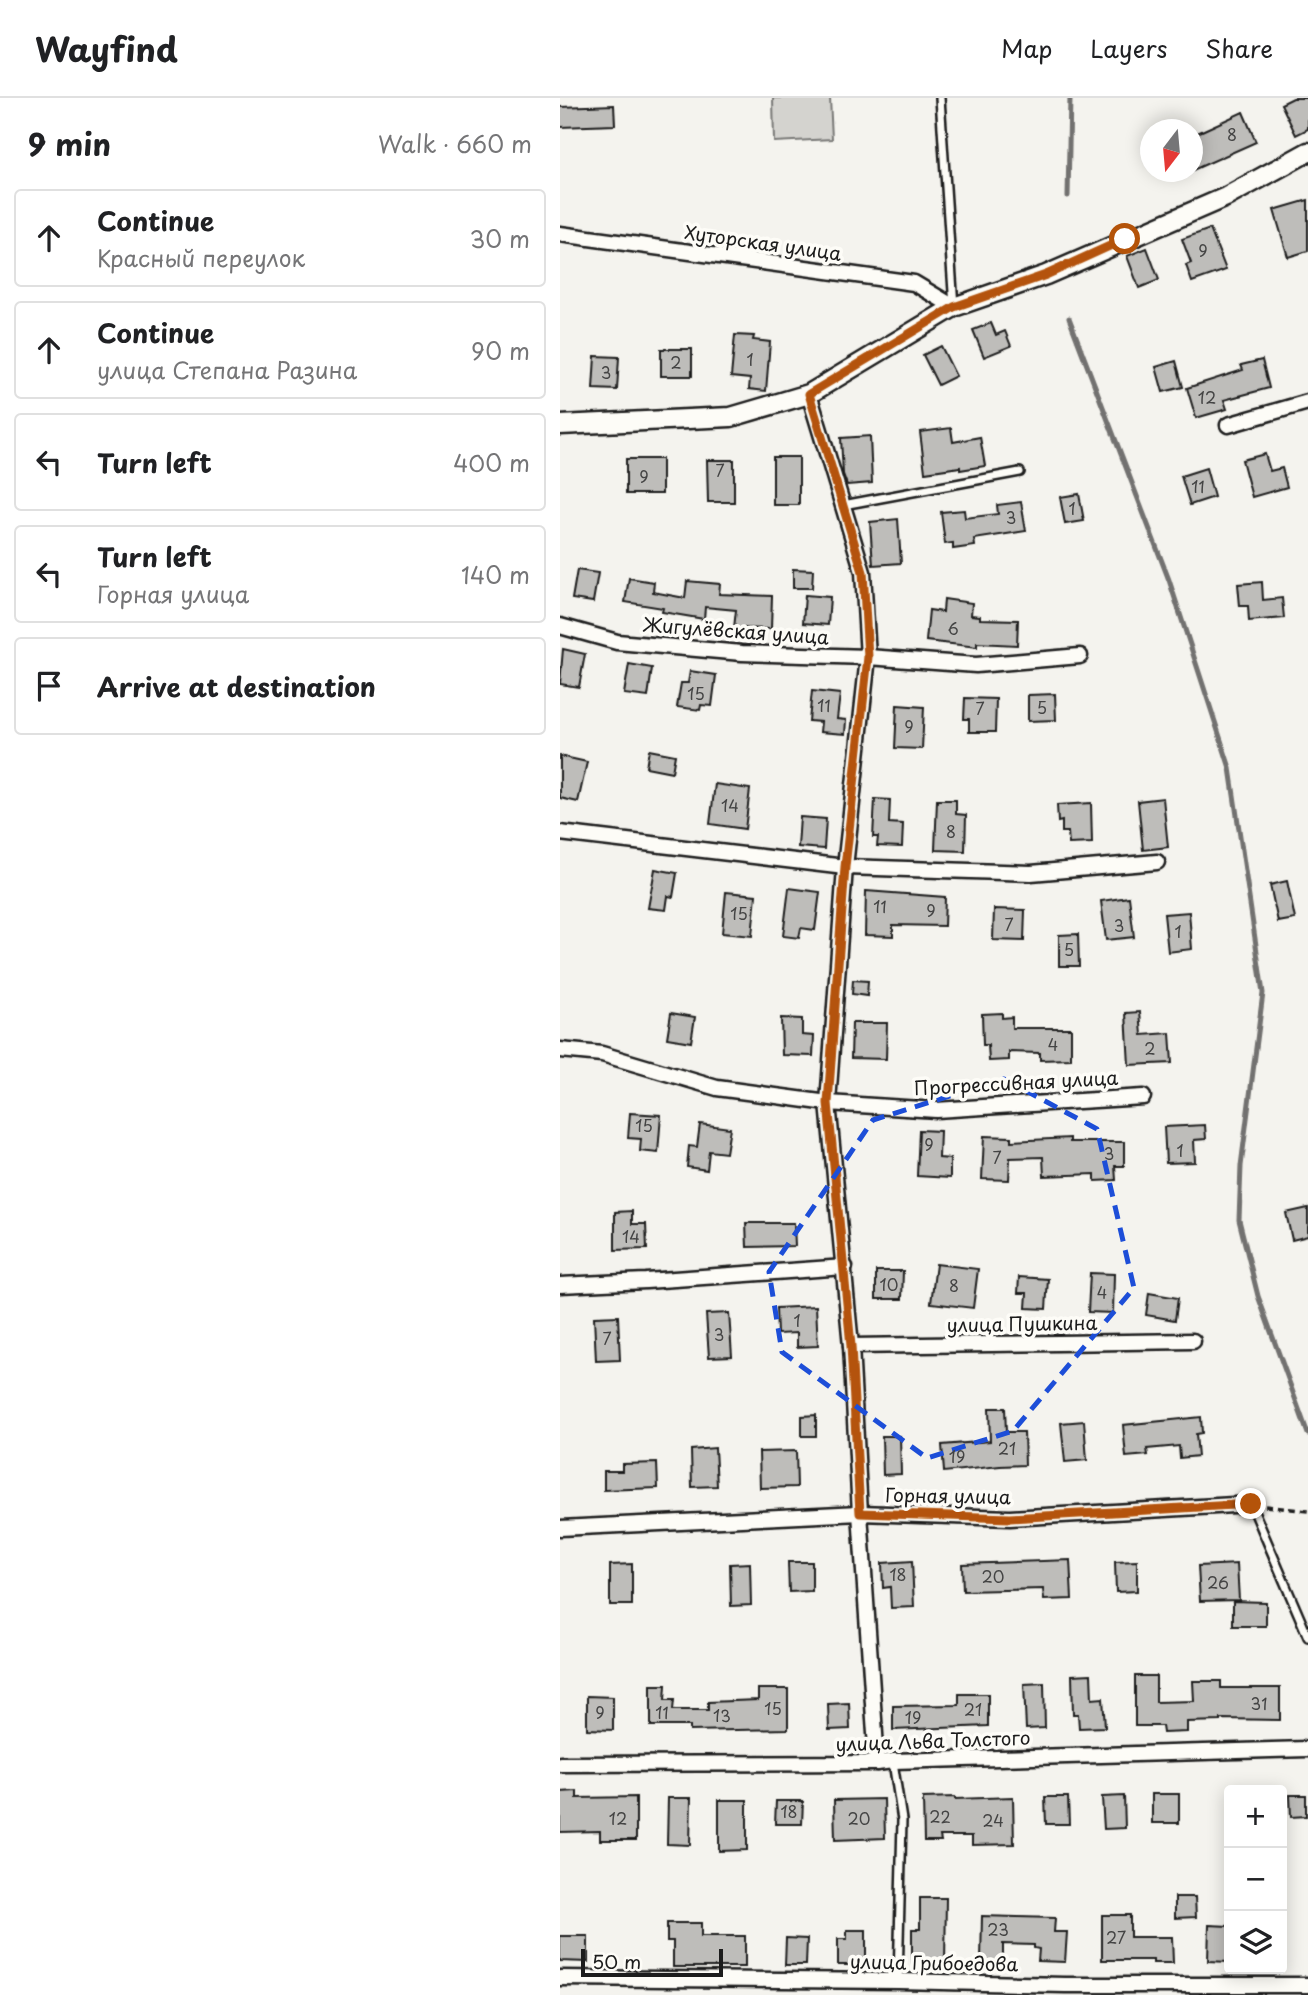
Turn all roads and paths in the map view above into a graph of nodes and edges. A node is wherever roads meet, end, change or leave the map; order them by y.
1 (940, 98) edge
2 (1308, 152) edge
3 (560, 234) edge
4 (954, 307) junction
5 (809, 394) junction
6 (1308, 402) edge
7 (560, 425) edge
8 (1228, 425) dead end
9 (1020, 472) dead end
10 (844, 505) junction
11 (560, 626) edge
12 (1080, 656) dead end
13 (868, 657) junction
14 (560, 833) edge
15 (1157, 862) dead end
16 (845, 867) junction
17 (560, 1050) edge
18 (1143, 1097) dead end
19 (828, 1103) junction
20 (845, 1267) junction
21 (560, 1285) edge
22 (1193, 1341) dead end
23 (851, 1346) junction
24 (1251, 1504) junction
25 (1308, 1511) edge
26 (860, 1513) junction
27 (560, 1528) edge
28 (1308, 1637) edge
29 (1308, 1749) edge
30 (893, 1761) junction
31 (877, 1763) junction
32 (560, 1764) edge
33 (560, 1978) edge
34 (898, 1981) junction
35 (1308, 1985) edge

1 - 4 lane
2 - 4 street
3 - 4 street, Хуторская улица
4 - 5 street
5 - 7 street
5 - 10 street
6 - 8 street
9 - 10 lane
10 - 13 street
11 - 13 street, Жигулёвская улица
12 - 13 street, Жигулёвская улица
13 - 16 street
14 - 16 street
15 - 16 street
16 - 19 street
17 - 19 street, Прогрессивная улица
18 - 19 street, Прогрессивная улица
19 - 20 street
20 - 21 street
20 - 23 street
22 - 23 street, улица Пушкина
23 - 26 street
24 - 25 path
24 - 26 street, Горная улица
24 - 28 lane
26 - 27 street, Горная улица
26 - 31 street
29 - 30 street, улица Льва Толстого
30 - 31 street, улица Льва Толстого
30 - 34 lane
31 - 32 street, улица Льва Толстого
33 - 34 street, улица Грибоедова
34 - 35 street, улица Грибоедова

